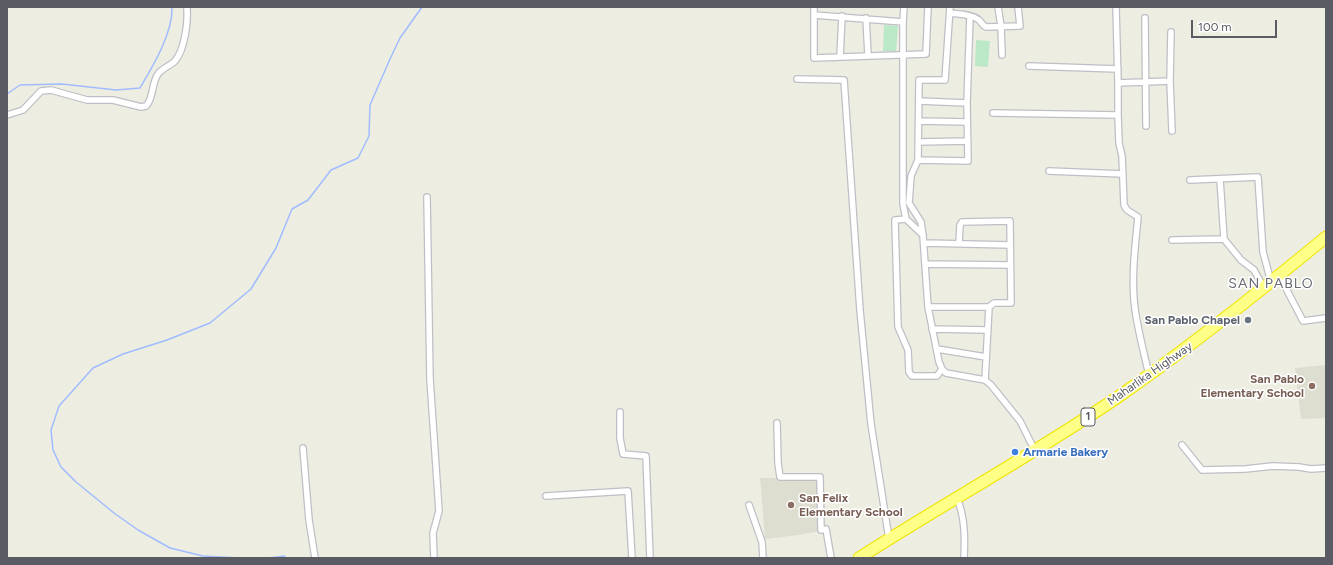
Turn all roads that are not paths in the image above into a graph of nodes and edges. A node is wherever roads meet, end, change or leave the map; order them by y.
1 (187, 7) edge
2 (814, 7) edge
3 (904, 7) edge
4 (928, 7) edge
5 (998, 7) edge
6 (1018, 7) edge
7 (1116, 7) edge
8 (950, 10) edge
9 (814, 15) junction
10 (842, 16) junction
11 (970, 16) junction
12 (866, 18) junction
13 (1145, 18) dead end
14 (903, 22) junction
15 (1001, 26) junction
16 (1171, 32) dead end
17 (903, 54) junction
18 (868, 55) junction
19 (1002, 55) dead end
20 (840, 57) junction
21 (1028, 66) dead end
22 (1118, 68) junction
23 (796, 79) dead end
24 (1170, 81) junction
25 (1146, 82) junction
26 (1118, 83) junction
27 (919, 101) junction
28 (967, 103) junction
29 (993, 113) dead end
30 (7, 115) edge
31 (1118, 115) junction
32 (919, 121) junction
33 (968, 122) junction
34 (1146, 126) dead end
35 (1172, 131) dead end
36 (968, 141) junction
37 (918, 142) junction
38 (918, 160) junction
39 (1049, 171) dead end
40 (1123, 174) junction
41 (1190, 180) dead end
42 (1220, 180) junction
43 (427, 197) dead end
44 (906, 219) junction
45 (923, 236) junction
46 (1326, 237) edge
47 (1224, 239) junction
48 (1172, 240) dead end
49 (924, 243) junction
50 (959, 244) junction
51 (1010, 245) junction
52 (925, 264) junction
53 (1010, 265) junction
54 (1272, 282) junction
55 (928, 307) junction
56 (989, 307) junction
57 (1326, 318) edge
58 (932, 329) junction
59 (988, 330) junction
60 (937, 349) junction
61 (986, 357) junction
62 (942, 369) junction
63 (1150, 375) junction
64 (985, 380) junction
65 (620, 412) dead end
66 (777, 424) dead end
67 (1182, 445) dead end
68 (303, 448) dead end
69 (1035, 451) junction
70 (1326, 468) edge
71 (546, 496) dead end
72 (957, 498) junction
73 (749, 505) dead end
74 (889, 540) junction
75 (315, 558) edge
76 (434, 558) edge
77 (632, 558) edge
78 (650, 558) edge
79 (762, 558) edge
80 (831, 558) edge
81 (860, 558) edge
82 (964, 558) edge

1 - 30 street
2 - 9 street
3 - 14 street
4 - 17 street
5 - 15 street
6 - 15 street
7 - 22 street
8 - 11 street
8 - 27 street
9 - 10 street
9 - 20 street
10 - 12 street
10 - 20 street
11 - 15 street
11 - 28 street
12 - 14 street
12 - 18 street
13 - 25 street
14 - 17 street
15 - 19 street
16 - 24 street
17 - 18 street
17 - 44 street
18 - 20 street
21 - 22 street
22 - 26 street
23 - 74 street
24 - 25 street
24 - 35 street
25 - 26 street
25 - 34 street
26 - 31 street
27 - 28 street
27 - 32 street
28 - 33 street
29 - 31 street
31 - 40 street
32 - 33 street
32 - 37 street
33 - 36 street
36 - 37 street
36 - 38 street
37 - 38 street
38 - 45 street
39 - 40 street
40 - 63 street
41 - 42 street
42 - 47 street
42 - 54 street
43 - 76 street
44 - 45 street
44 - 62 street
45 - 49 street
46 - 54 highway, Maharlika Highway / 1
47 - 48 street
47 - 54 street
49 - 50 street
49 - 52 street
50 - 51 street
50 - 51 street
51 - 53 street
52 - 53 street
52 - 55 street
53 - 56 street
54 - 57 street
54 - 63 highway, Maharlika Highway / 1
55 - 56 street
55 - 58 street
56 - 59 street
58 - 59 street
58 - 60 street
59 - 61 street
60 - 61 street
60 - 62 street
61 - 64 street
62 - 64 street
63 - 69 highway, Maharlika Highway / 1
64 - 69 street
65 - 78 street
66 - 80 street
67 - 70 street
68 - 75 street
69 - 72 highway, Maharlika Highway / 1
71 - 77 street
72 - 74 highway, Maharlika Highway / 1
72 - 82 street
73 - 79 street
74 - 81 highway, Maharlika Highway / 1

